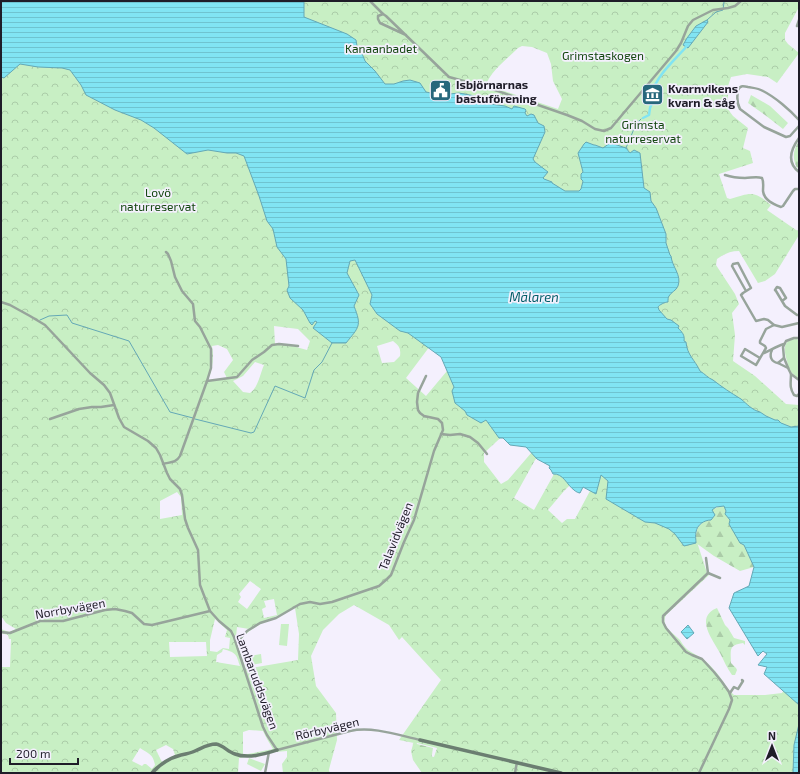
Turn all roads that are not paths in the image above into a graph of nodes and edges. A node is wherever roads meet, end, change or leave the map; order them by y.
1 (370, 1) edge
2 (741, 1) edge
3 (383, 14) junction
4 (799, 20) edge
5 (797, 26) dead end
6 (406, 35) junction
7 (799, 120) edge
8 (799, 126) edge
9 (799, 138) edge
10 (799, 172) edge
11 (725, 175) dead end
12 (799, 188) edge
13 (166, 252) dead end
14 (746, 290) junction
15 (782, 301) junction
16 (1, 302) edge
17 (799, 315) edge
18 (799, 323) edge
19 (774, 325) junction
20 (799, 338) edge
21 (784, 344) junction
22 (298, 346) dead end
23 (772, 350) junction
24 (764, 353) junction
25 (760, 358) junction
26 (784, 358) junction
27 (778, 363) junction
28 (788, 370) junction
29 (791, 374) junction
30 (426, 376) dead end
31 (799, 380) edge
32 (207, 381) junction
33 (799, 394) edge
34 (114, 405) junction
35 (50, 419) dead end
36 (441, 434) junction
37 (487, 454) dead end
38 (163, 464) junction
39 (706, 558) dead end
40 (708, 573) junction
41 (720, 578) dead end
42 (210, 611) junction
43 (1, 632) edge
44 (236, 641) junction
45 (742, 680) dead end
46 (729, 693) junction
47 (420, 740) joint
48 (277, 750) junction
49 (269, 752) junction
50 (517, 762) junction
51 (152, 773) edge
52 (265, 773) edge
53 (515, 773) edge
54 (561, 773) edge
55 (699, 773) edge

1 - 3 street
2 - 6 street
3 - 6 street
3 - 6 street
4 - 5 street
7 - 8 street
9 - 10 street
11 - 12 street
13 - 32 street
14 - 14 street
14 - 19 street
15 - 15 street
15 - 17 street
16 - 34 street, Lambaruddsvägen
18 - 19 street
19 - 24 street
20 - 21 street
21 - 23 street
21 - 26 street
22 - 32 street
23 - 24 street
23 - 27 street
24 - 25 street
25 - 25 street
26 - 27 street
26 - 28 street
27 - 28 street
28 - 29 street
29 - 31 street
29 - 33 street
30 - 36 street
32 - 38 street
34 - 35 street
34 - 38 street, Lambaruddsvägen
36 - 37 street
36 - 44 street, Talavidvägen
38 - 42 street, Lambaruddsvägen
39 - 40 street
40 - 41 street
40 - 46 street
42 - 43 street, Norrbyvägen
42 - 44 street, Lambaruddsvägen
44 - 48 street, Lambaruddsvägen
45 - 46 street
46 - 55 street
47 - 48 street, Rörbyvägen
47 - 50 street, Rörbyvägen
48 - 49 street, Rörbyvägen
49 - 51 street, Rörbyvägen
49 - 52 street
50 - 53 street
50 - 54 street, Rörbyvägen

